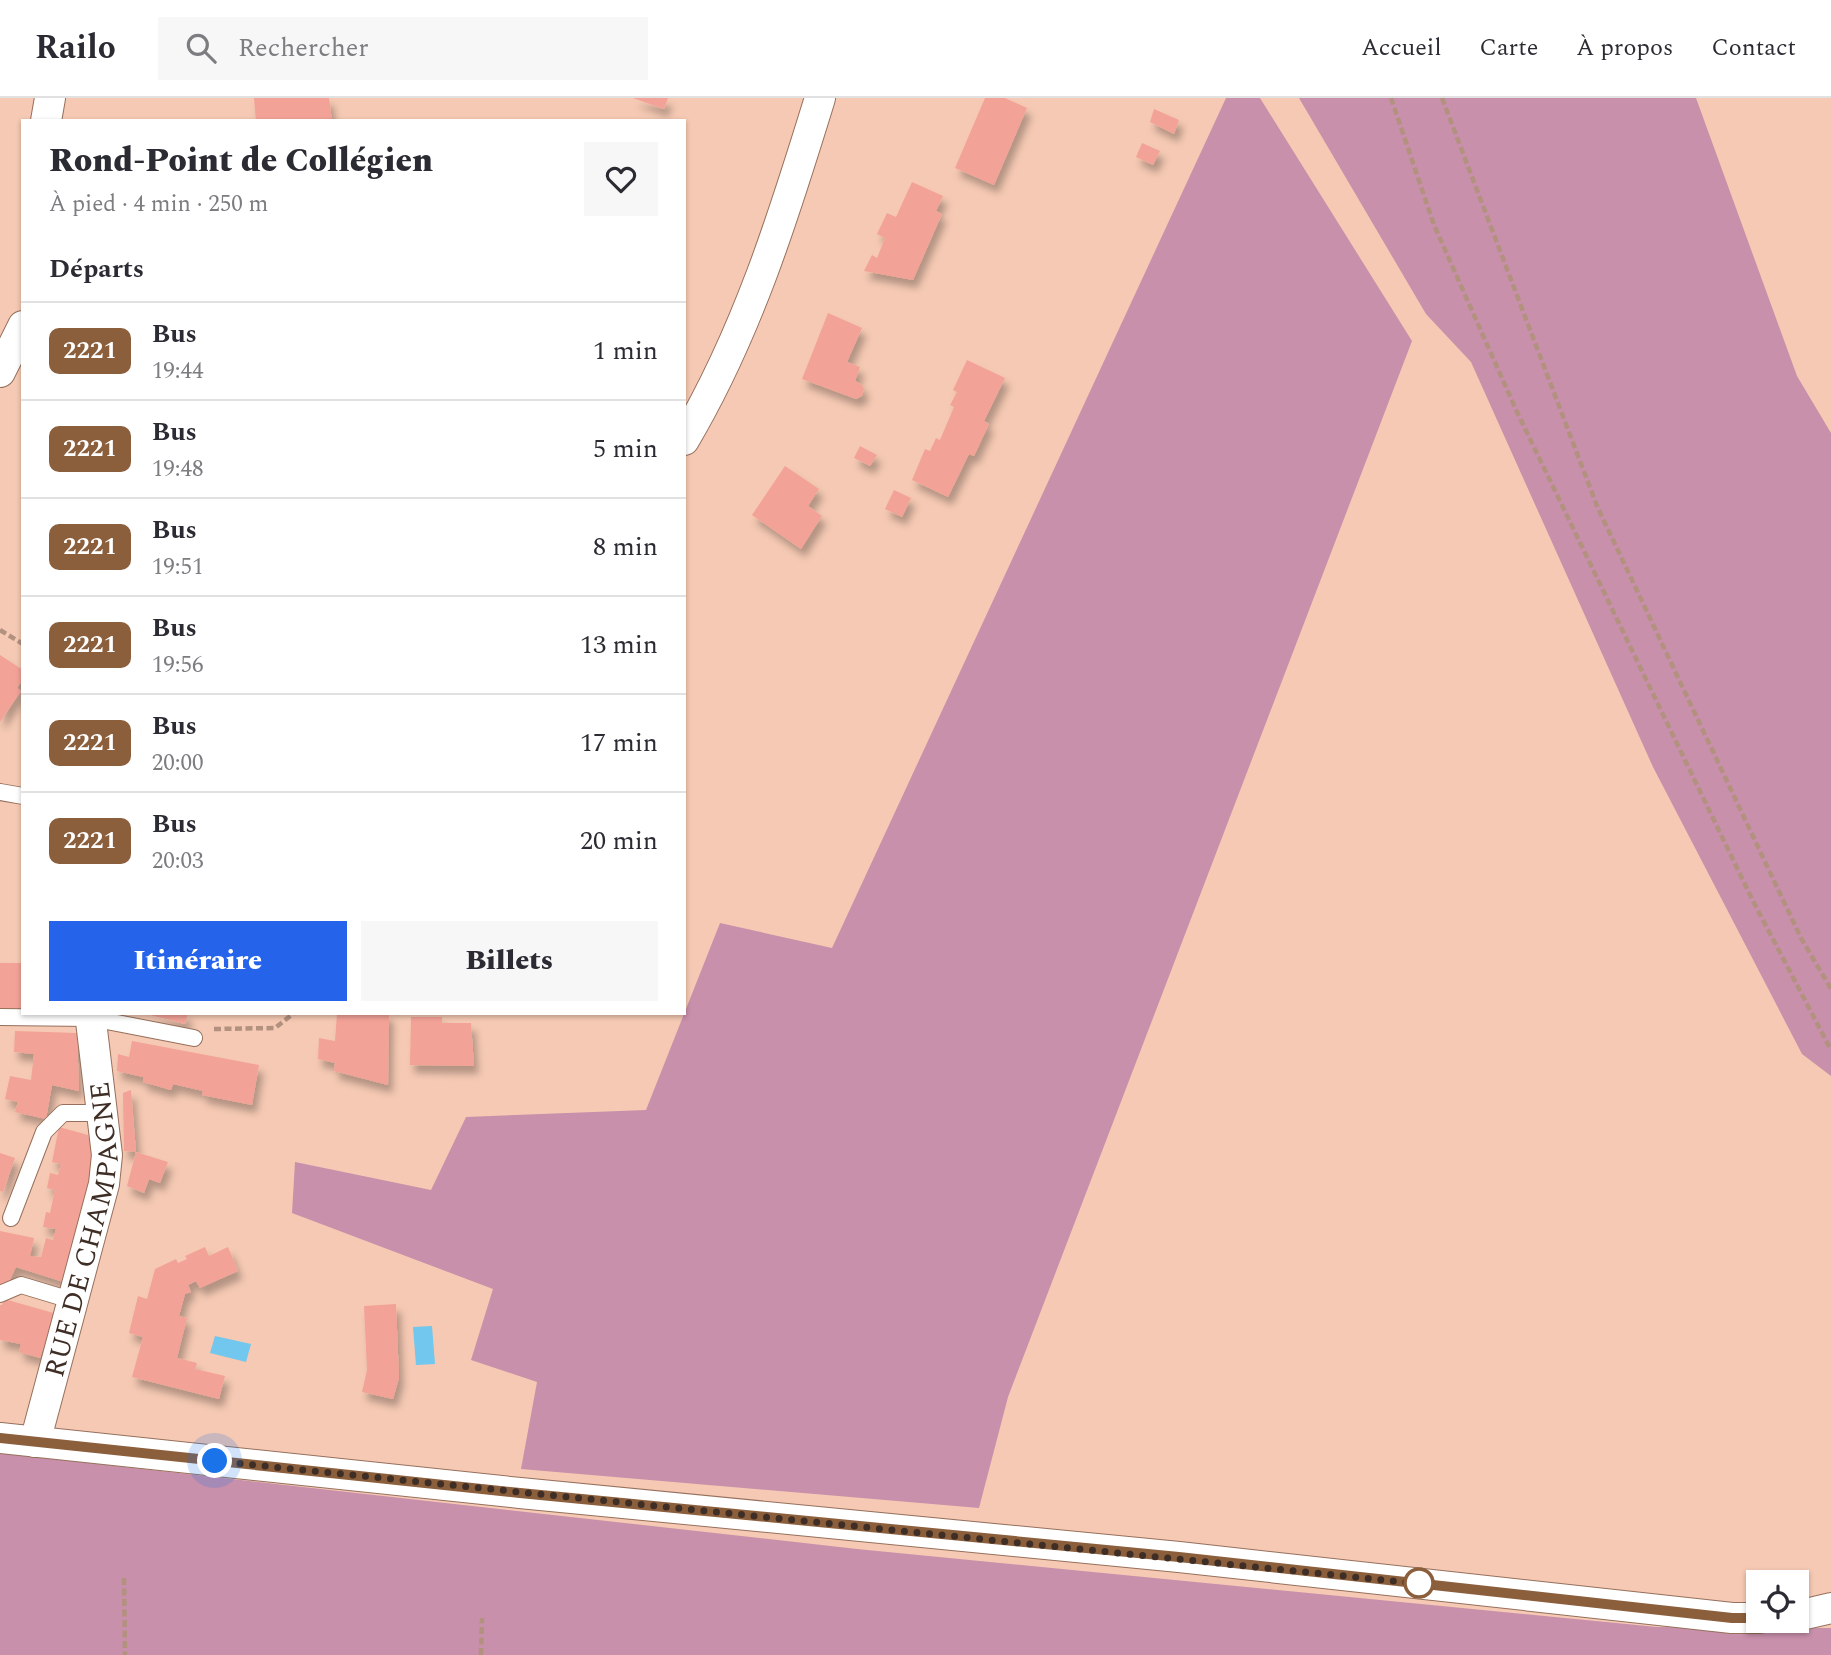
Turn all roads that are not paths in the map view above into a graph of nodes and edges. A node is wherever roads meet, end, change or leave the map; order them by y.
1 (50, 98) edge
2 (820, 98) edge
3 (46, 119) edge
4 (21, 330) edge
5 (0, 372) edge
6 (686, 436) edge
7 (0, 792) edge
8 (21, 796) edge
9 (91, 1016) edge
10 (0, 1017) edge
11 (194, 1038) road end
12 (103, 1113) junction
13 (11, 1218) dead end
14 (0, 1294) edge
15 (74, 1301) junction
16 (0, 1438) edge
17 (35, 1442) junction
18 (1831, 1608) edge
19 (1809, 1613) edge
20 (1746, 1618) edge

1 - 3 street
2 - 6 street
4 - 5 street
7 - 8 lane
9 - 10 lane
9 - 11 lane
9 - 12 street, RUE DE CHAMPAGNE
12 - 13 lane
12 - 15 street, RUE DE CHAMPAGNE
14 - 15 lane
15 - 17 street, RUE DE CHAMPAGNE
16 - 17 street
17 - 20 street
18 - 19 street

